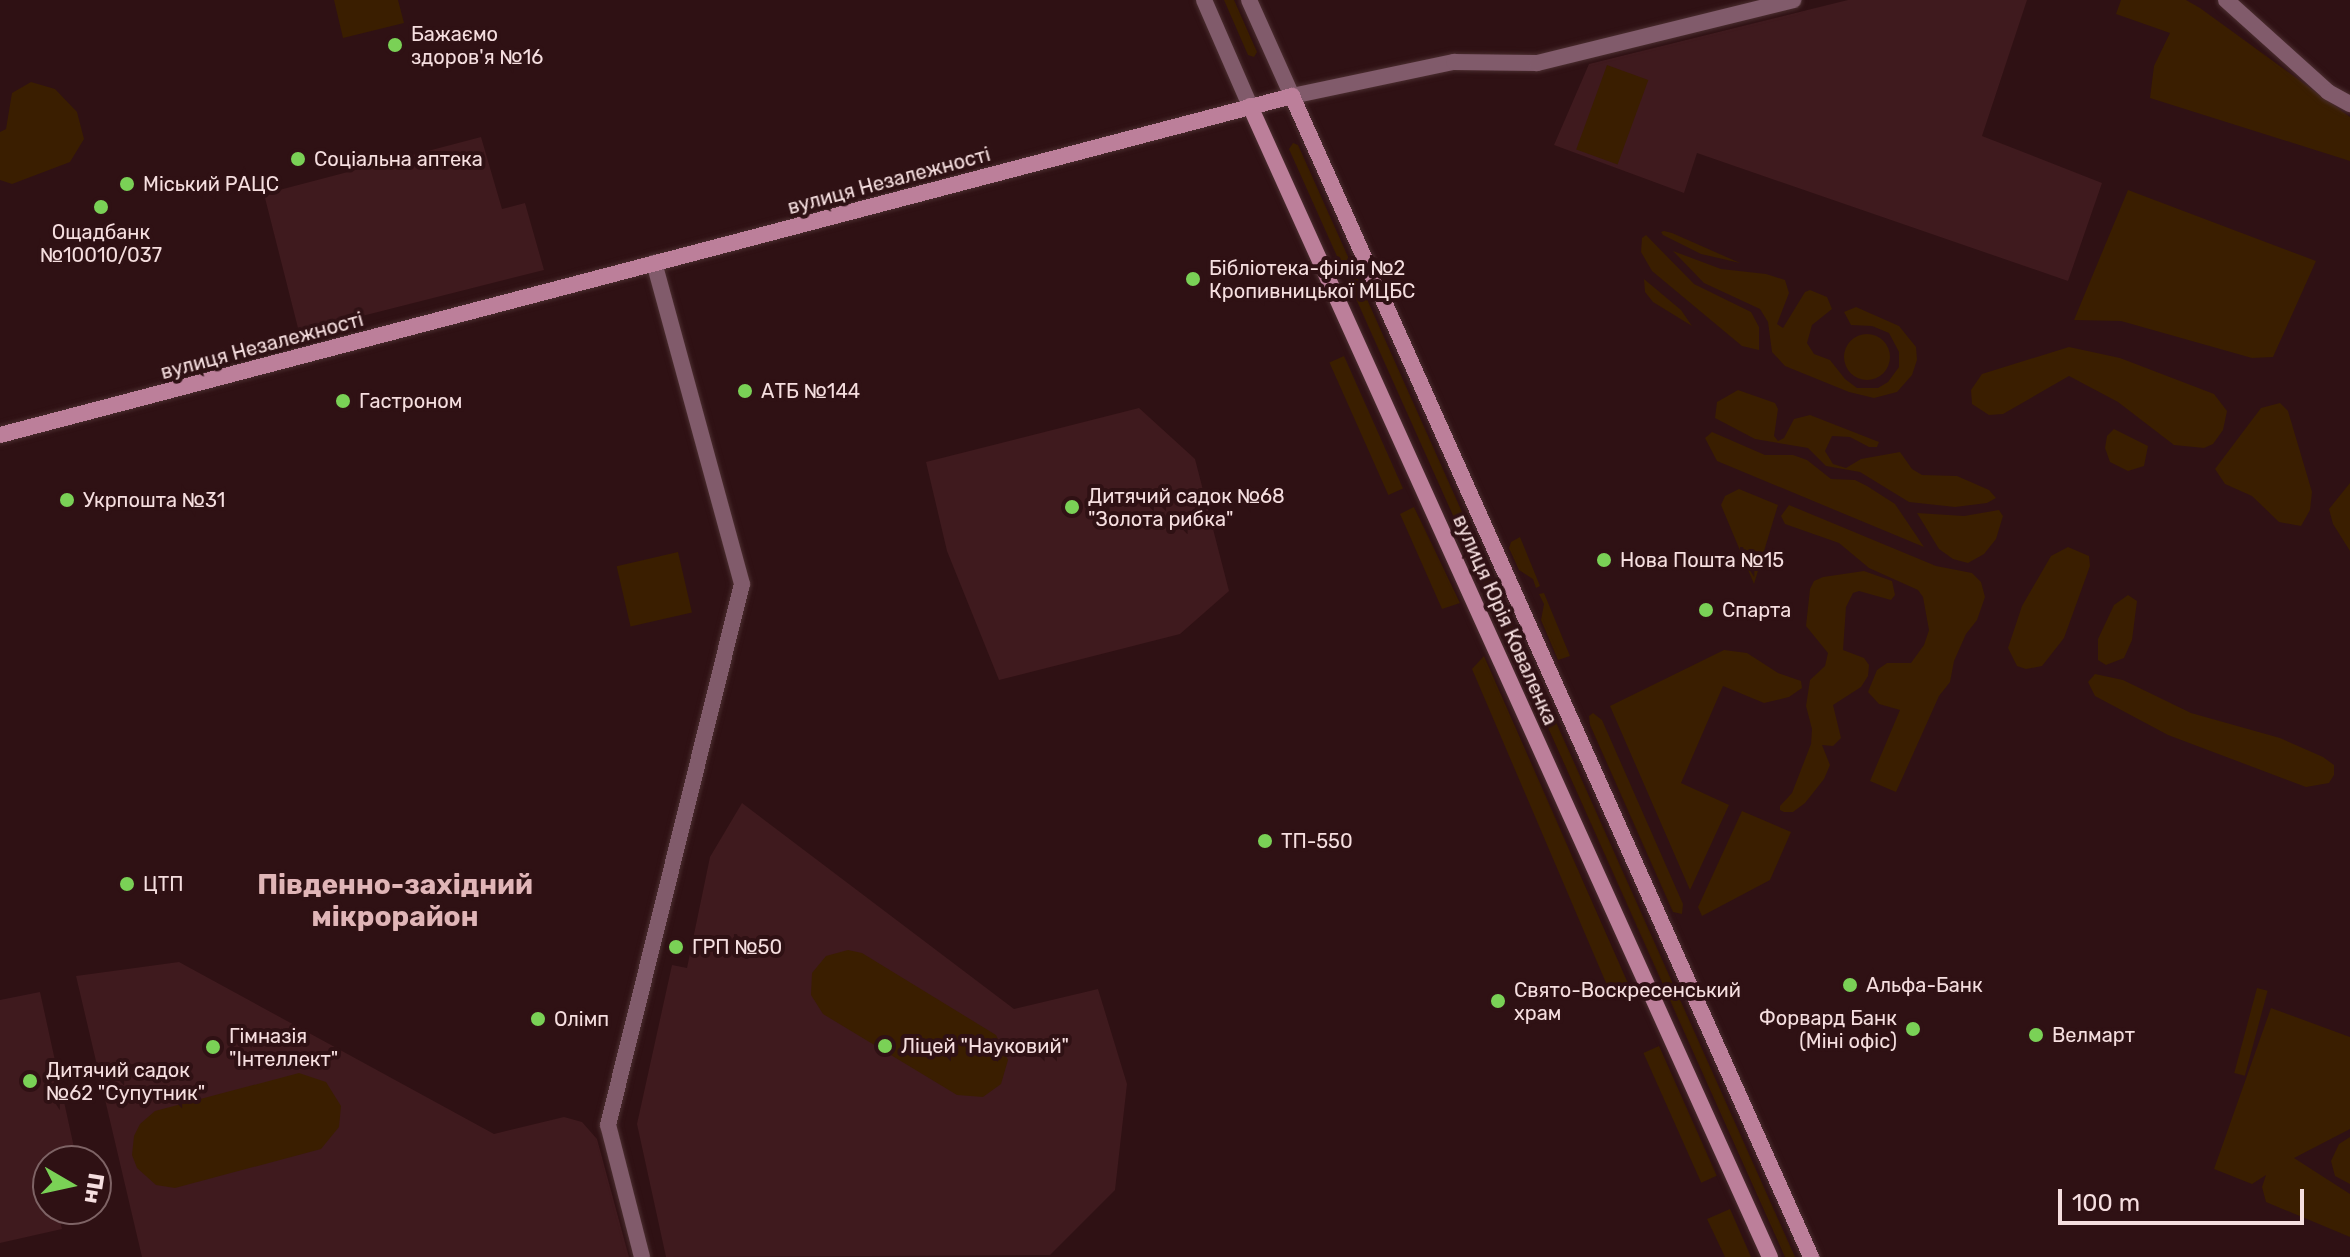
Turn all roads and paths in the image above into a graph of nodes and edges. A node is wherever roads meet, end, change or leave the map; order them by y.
1 (1204, 0) edge
2 (1249, 0) edge
3 (1793, 0) edge
4 (2226, 0) edge
5 (1292, 96) junction
6 (2350, 104) edge
7 (1250, 106) junction
8 (654, 263) junction
9 (0, 435) edge
10 (642, 1257) edge
11 (1770, 1257) edge
12 (1811, 1257) edge

1 - 7 street, вулиця Юрія Коваленка
2 - 5 street, вулиця Юрія Коваленка
3 - 5 street, вулиця Незалежності
4 - 6 street
5 - 7 main road, вулиця Незалежності
5 - 12 main road, вулиця Юрія Коваленка
7 - 8 main road, вулиця Незалежності
7 - 11 main road, вулиця Юрія Коваленка
8 - 9 main road, вулиця Незалежності
8 - 10 street

